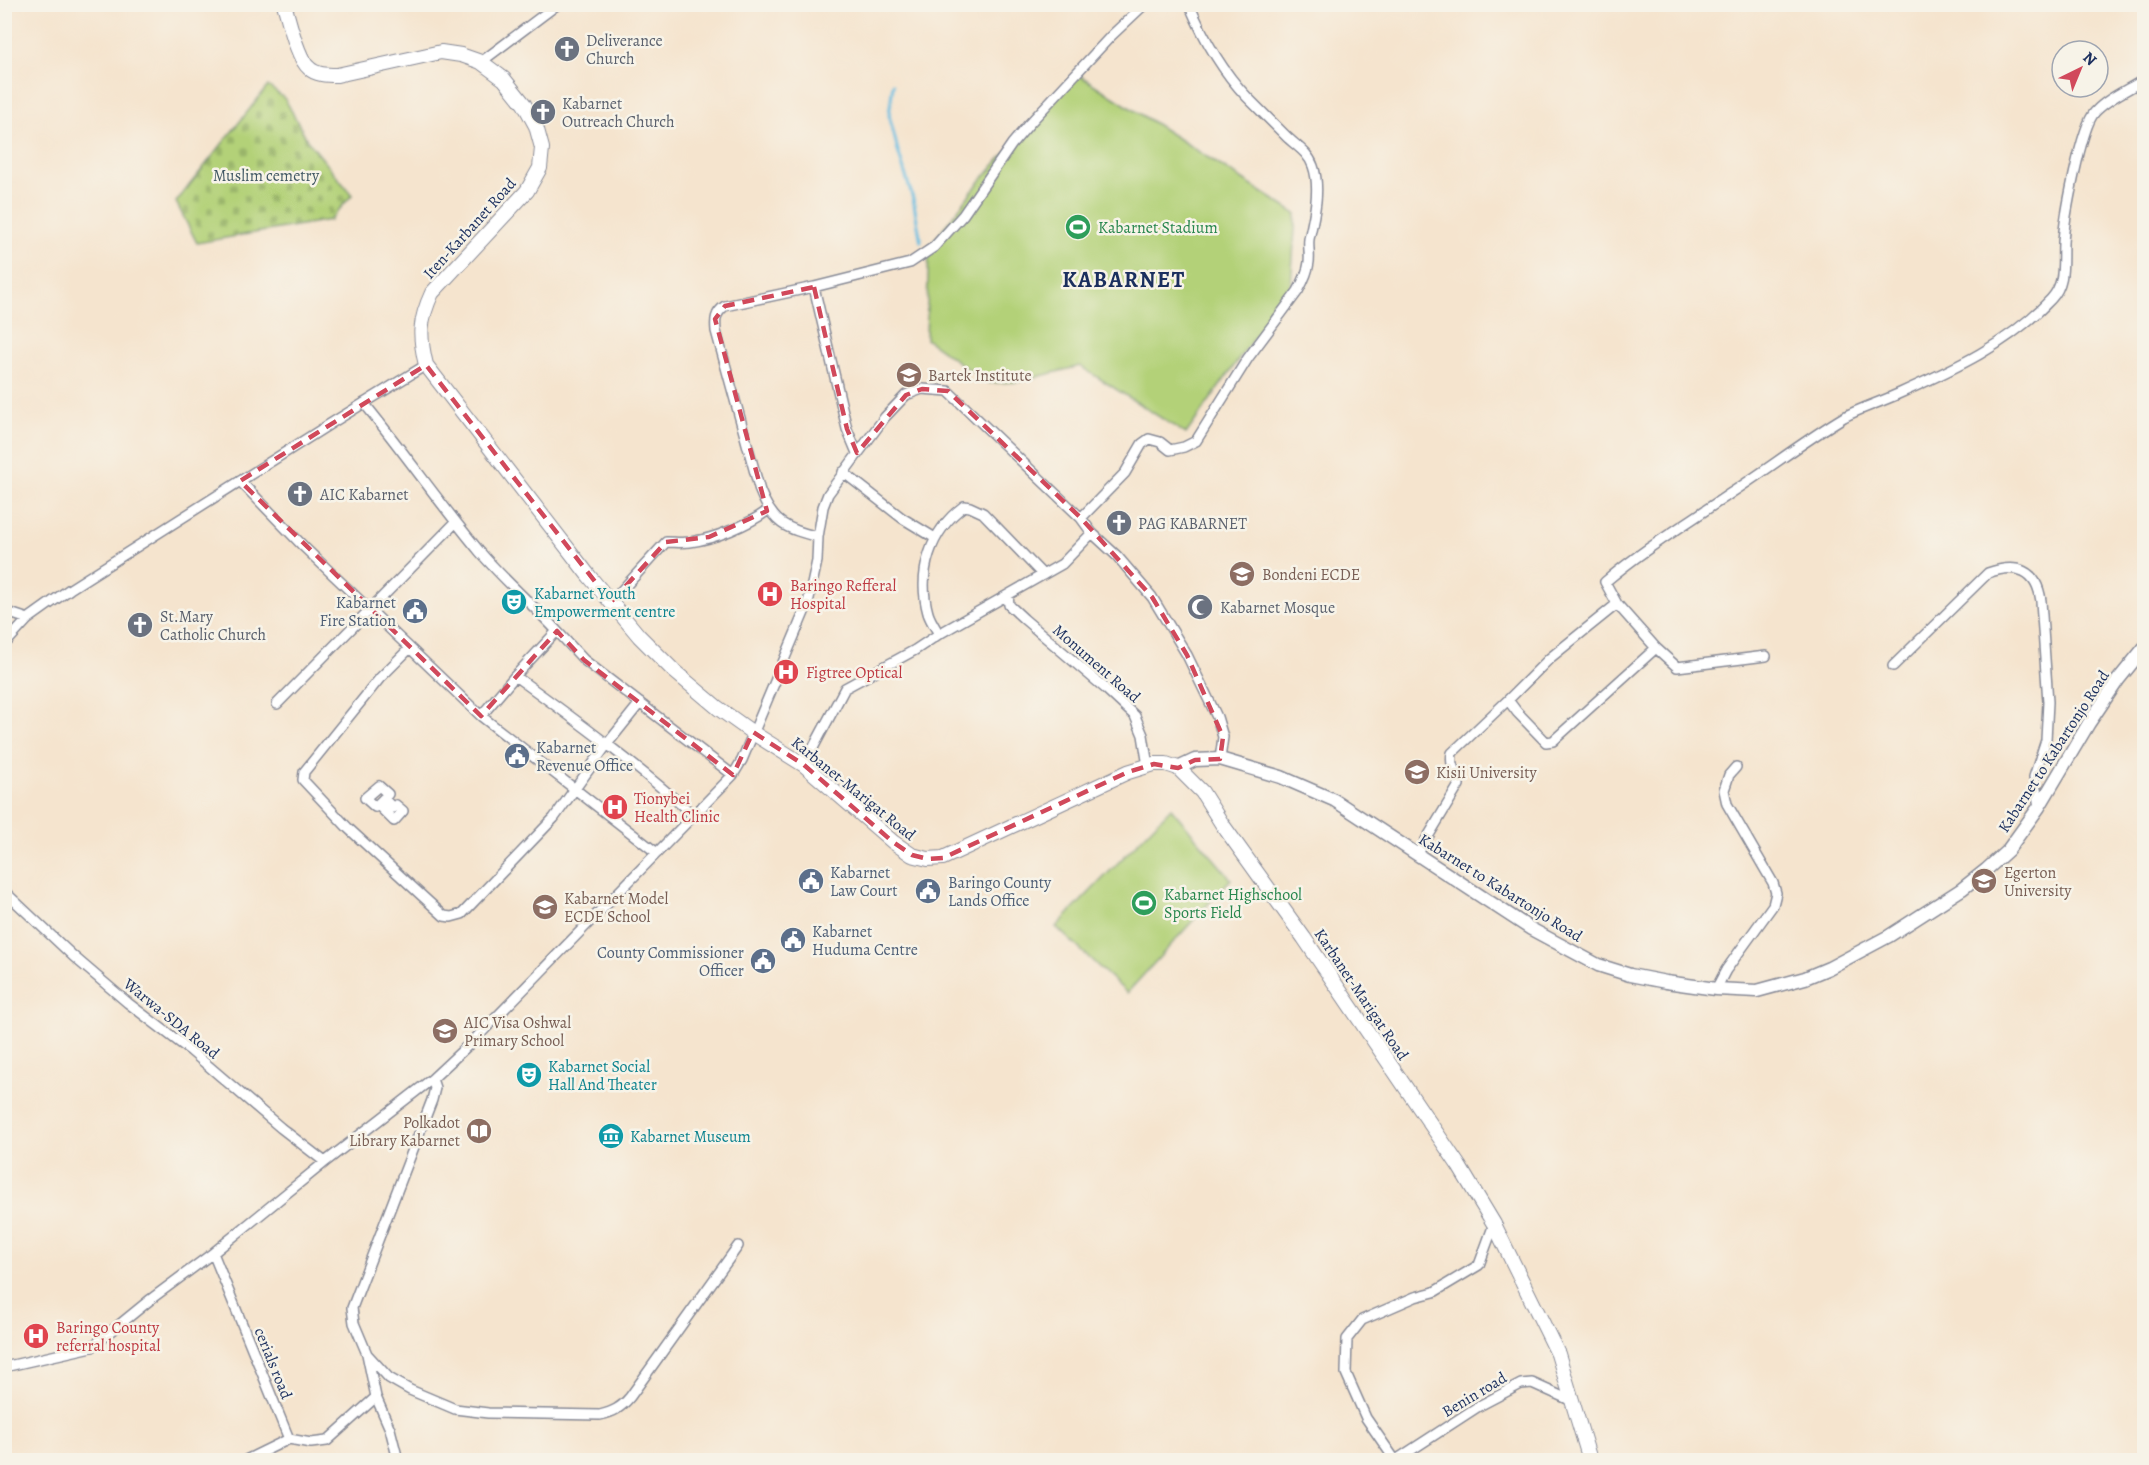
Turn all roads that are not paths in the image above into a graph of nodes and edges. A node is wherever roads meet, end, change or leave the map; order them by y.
1 (284, 4) edge
2 (558, 4) edge
3 (1145, 4) edge
4 (1189, 4) edge
5 (481, 62) junction
6 (2145, 81) edge
7 (814, 287) junction
8 (426, 365) junction
9 (364, 403) junction
10 (857, 453) junction
11 (843, 472) junction
12 (240, 481) junction
13 (767, 510) junction
14 (1081, 518) junction
15 (456, 522) junction
16 (1092, 533) junction
17 (818, 537) junction
18 (935, 538) junction
19 (1043, 575) junction
20 (1008, 595) junction
21 (611, 602) junction
22 (1617, 604) junction
23 (370, 609) junction
24 (4, 611) edge
25 (27, 619) junction
26 (557, 631) junction
27 (939, 634) junction
28 (4, 645) edge
29 (1656, 648) junction
30 (2145, 648) edge
31 (409, 649) junction
32 (1766, 656) dead end
33 (1893, 666) dead end
34 (674, 671) joint
35 (515, 676) junction
36 (1508, 700) junction
37 (277, 704) dead end
38 (640, 704) junction
39 (481, 716) junction
40 (753, 733) junction
41 (608, 743) junction
42 (1220, 759) junction
43 (804, 765) junction
44 (1148, 766) junction
45 (1736, 767) dead end
46 (1178, 768) junction
47 (733, 776) junction
48 (576, 789) junction
49 (2039, 807) junction
50 (693, 815) junction
51 (657, 853) junction
52 (1417, 855) junction
53 (4, 891) edge
54 (1716, 989) junction
55 (432, 1079) junction
56 (325, 1162) junction
57 (1494, 1224) junction
58 (738, 1246) dead end
59 (213, 1253) junction
60 (367, 1354) junction
61 (4, 1367) edge
62 (376, 1397) junction
63 (1572, 1401) junction
64 (289, 1439) junction
65 (246, 1461) edge
66 (398, 1461) edge
67 (1396, 1461) edge
68 (1590, 1461) edge

1 - 5 main road, Iten-Karbanet Road
2 - 5 street
3 - 7 street
4 - 14 street
5 - 8 main road, Iten-Karbanet Road
6 - 22 street
7 - 10 street
7 - 13 street
8 - 9 street
8 - 21 main road, Iten-Karbanet Road
9 - 12 street
9 - 15 street
10 - 11 street
10 - 14 street
11 - 17 street
11 - 18 street
12 - 23 street
12 - 25 street
13 - 17 street
13 - 21 street
14 - 16 street
15 - 23 street
15 - 26 street
16 - 19 street
16 - 42 street
17 - 40 street
18 - 19 street
18 - 27 street
19 - 20 street
20 - 27 street
20 - 44 street, Monument Road
21 - 34 main road, Iten-Karbanet Road
22 - 29 street
22 - 36 street
23 - 31 street
23 - 37 street
24 - 25 street
25 - 28 street
26 - 35 street
26 - 38 street
27 - 43 street
29 - 32 street
29 - 36 street
30 - 49 main road, Kabarnet to Kabartonjo Road
31 - 39 street
31 - 48 street
33 - 49 street
34 - 40 main road, Karbanet-Marigat Road
35 - 39 street
35 - 41 street
36 - 52 street
38 - 41 street
38 - 47 street
39 - 48 street
40 - 43 main road, Karbanet-Marigat Road
40 - 47 street
41 - 48 street
41 - 50 street
42 - 46 main road, Kabarnet to Kabartonjo Road
42 - 52 main road, Kabarnet to Kabartonjo Road
43 - 44 main road, Karbanet-Marigat Road
44 - 46 main road, Karbanet-Marigat Road
45 - 54 street
46 - 57 main road, Karbanet-Marigat Road
47 - 50 street
48 - 51 street
49 - 54 main road, Kabarnet to Kabartonjo Road
50 - 51 street
51 - 55 street
52 - 54 main road, Kabarnet to Kabartonjo Road
53 - 56 street, Warwa-SDA Road
55 - 56 street
55 - 60 street
56 - 59 street
57 - 63 main road, Karbanet-Marigat Road
57 - 67 street
58 - 60 street
59 - 61 street
59 - 64 street, cerials road
60 - 62 street
62 - 64 street
62 - 66 street
63 - 67 street, Benin road
63 - 68 main road, Karbanet-Marigat Road
64 - 65 street

